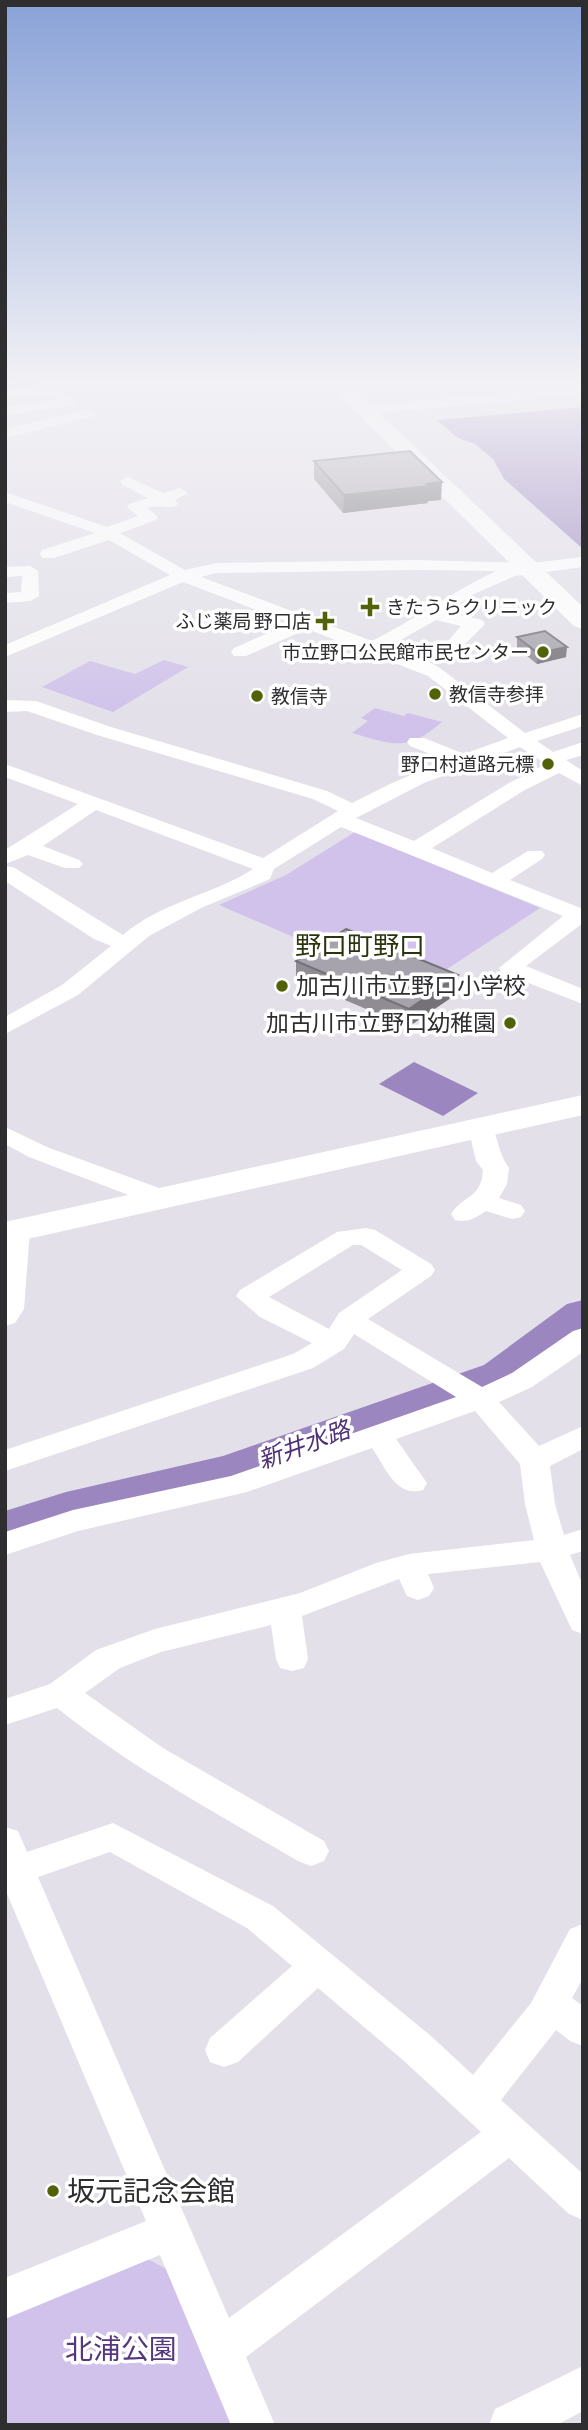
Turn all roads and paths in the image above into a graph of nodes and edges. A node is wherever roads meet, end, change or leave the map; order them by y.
1 (154, 492) edge
2 (451, 492) edge
3 (5, 497) edge
4 (171, 499) joint
5 (32, 506) junction
6 (5, 516) edge
7 (108, 533) junction
8 (48, 554) dead end
9 (583, 562) edge
10 (528, 567) junction
11 (5, 572) edge
12 (183, 576) junction
13 (5, 598) edge
14 (433, 614) junction
15 (583, 621) edge
16 (305, 623) junction
17 (374, 647) junction
18 (5, 652) edge
19 (240, 652) dead end
20 (414, 662) junction
21 (5, 705) edge
22 (583, 720) edge
23 (522, 740) junction
24 (417, 742) dead end
25 (583, 748) edge
26 (463, 760) junction
27 (555, 762) junction
28 (5, 770) edge
29 (583, 779) edge
30 (95, 802) junction
31 (346, 815) junction
32 (27, 847) junction
33 (418, 848) junction
34 (535, 855) dead end
35 (5, 858) edge
36 (72, 864) dead end
37 (265, 866) junction
38 (5, 872) edge
39 (495, 880) junction
40 (125, 944) junction
41 (583, 997) edge
42 (5, 1027) edge
43 (583, 1105) edge
44 (480, 1128) junction
45 (5, 1135) edge
46 (161, 1198) junction
47 (474, 1208) joint
48 (512, 1211) dead end
49 (11, 1232) edge
50 (5, 1317) edge
51 (341, 1331) junction
52 (583, 1337) edge
53 (480, 1399) junction
54 (378, 1435) junction
55 (583, 1436) edge
56 (5, 1461) edge
57 (535, 1461) junction
58 (412, 1483) dead end
59 (583, 1540) edge
60 (5, 1544) edge
61 (552, 1549) junction
62 (285, 1609) junction
63 (583, 1622) edge
64 (292, 1659) dead end
65 (62, 1693) junction
66 (5, 1712) edge
67 (310, 1850) dead end
68 (9, 1861) edge
69 (583, 1940) edge
70 (318, 1965) junction
71 (550, 2003) junction
72 (583, 2029) edge
73 (224, 2050) dead end
74 (476, 2101) junction
75 (510, 2133) junction
76 (583, 2201) edge
77 (170, 2231) junction
78 (5, 2299) edge
79 (221, 2350) junction
80 (583, 2388) edge
81 (522, 2422) edge
82 (253, 2425) edge

1 - 4 street
2 - 10 highway
3 - 5 street
4 - 7 street
5 - 6 street
5 - 7 street
7 - 8 street
7 - 12 street
9 - 10 street
10 - 12 street
10 - 14 street
10 - 15 highway
11 - 13 street
12 - 16 street
12 - 18 street
14 - 17 street
14 - 20 street
16 - 17 street
16 - 19 street
17 - 20 street
20 - 23 street
21 - 31 street
22 - 23 street
23 - 26 street
23 - 27 street
24 - 26 street
25 - 27 street
26 - 31 street
27 - 29 street
27 - 33 street
28 - 30 street
30 - 32 street
30 - 37 street
31 - 33 street
31 - 37 street
32 - 35 street
32 - 36 street
33 - 39 street
34 - 39 street
37 - 40 street
38 - 40 street
39 - 41 street
40 - 42 street
43 - 44 street
44 - 46 street
44 - 47 street
45 - 46 street
46 - 49 street
47 - 48 street
49 - 50 street
51 - 51 street
51 - 53 street
51 - 56 street
52 - 53 street
53 - 54 street
53 - 57 street
54 - 58 street
54 - 60 street
55 - 57 street
57 - 61 street
59 - 61 street
61 - 62 street
61 - 63 street
62 - 64 street
62 - 65 street
65 - 66 street
65 - 67 street
68 - 70 street
68 - 77 street
69 - 71 street
70 - 73 street
70 - 74 street
71 - 72 street
71 - 74 street
74 - 75 street
75 - 76 street
75 - 79 street
77 - 78 street
77 - 79 street
79 - 82 street
80 - 81 street

